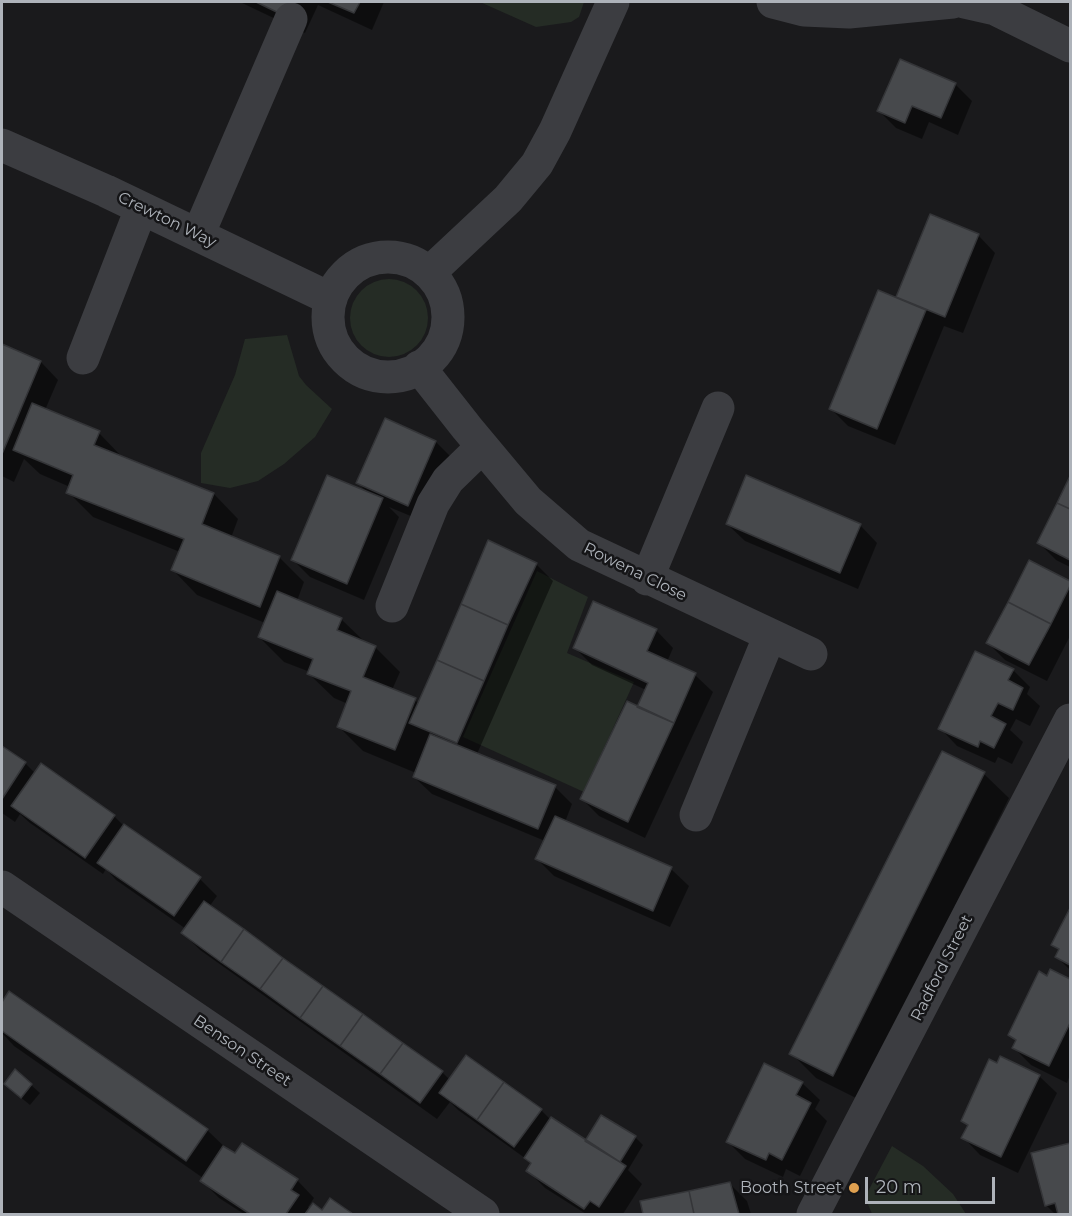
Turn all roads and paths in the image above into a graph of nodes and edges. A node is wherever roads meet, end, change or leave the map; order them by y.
1 (613, 2) edge
2 (773, 2) edge
3 (953, 2) edge
4 (964, 2) edge
5 (997, 5) edge
6 (828, 6) edge
7 (291, 19) dead end
8 (1071, 46) edge
9 (2, 145) edge
10 (141, 208) junction
11 (198, 235) junction
12 (429, 273) junction
13 (331, 299) junction
14 (83, 358) dead end
15 (419, 367) junction
16 (718, 408) dead end
17 (482, 447) junction
18 (647, 579) junction
19 (392, 606) dead end
20 (770, 635) junction
21 (811, 654) dead end
22 (1071, 720) edge
23 (696, 815) dead end
24 (2, 887) edge
25 (483, 1215) edge
26 (813, 1215) edge

1 - 12 street
2 - 6 street
3 - 6 street
4 - 5 street
5 - 8 street
7 - 11 street
9 - 10 street, Crewton Way
10 - 11 street, Crewton Way
10 - 14 street
11 - 13 street, Crewton Way
12 - 13 street
12 - 15 street
13 - 15 street
15 - 17 street, Rowena Close
16 - 18 street
17 - 18 street, Rowena Close
17 - 19 street
18 - 20 street, Rowena Close
20 - 21 street, Rowena Close
20 - 23 street
22 - 26 street, Radford Street
24 - 25 street, Benson Street

